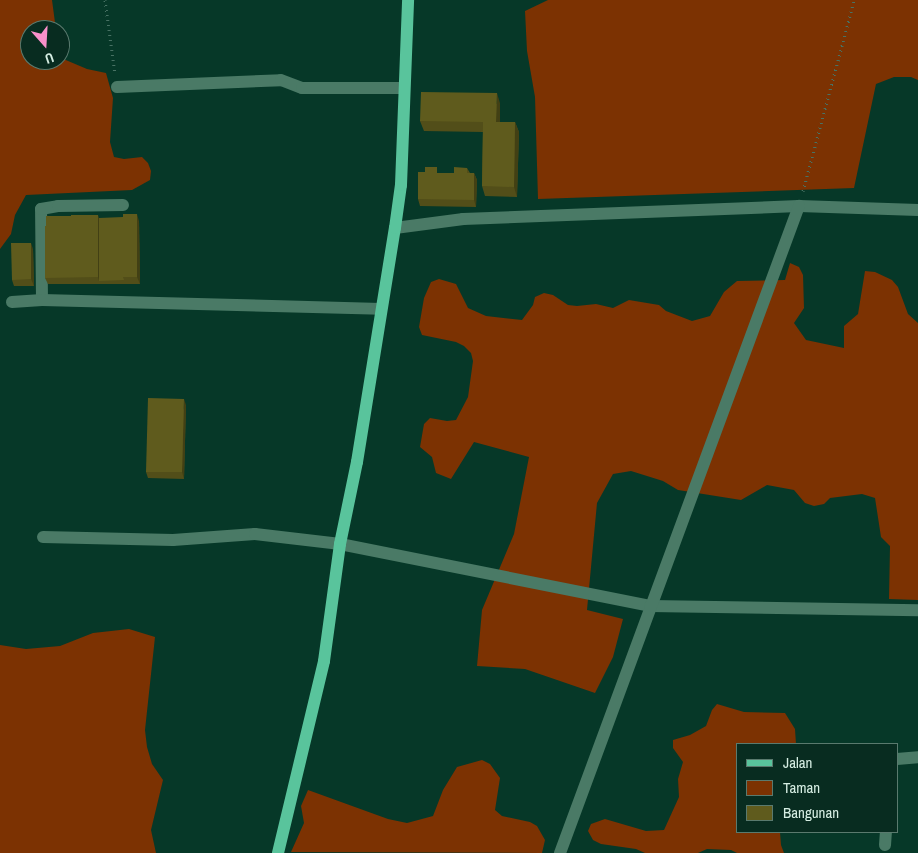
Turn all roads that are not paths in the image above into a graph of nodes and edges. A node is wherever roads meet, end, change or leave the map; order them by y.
1 (408, 0) edge
2 (117, 86) road end
3 (404, 88) junction
4 (123, 205) dead end
5 (799, 206) junction
6 (918, 210) edge
7 (395, 228) junction
8 (42, 300) junction
9 (12, 302) dead end
10 (381, 309) junction
11 (42, 537) dead end
12 (340, 544) junction
13 (650, 606) junction
14 (918, 610) edge
15 (918, 757) edge
16 (898, 759) edge
17 (278, 853) edge
18 (560, 853) edge

1 - 3 main road
2 - 3 street
3 - 7 main road
4 - 8 street
5 - 6 street
5 - 7 street
5 - 13 street
7 - 10 main road
8 - 9 street
8 - 10 street
10 - 12 main road
11 - 12 street
12 - 13 street
12 - 17 main road
13 - 14 street
13 - 18 street
15 - 16 street

